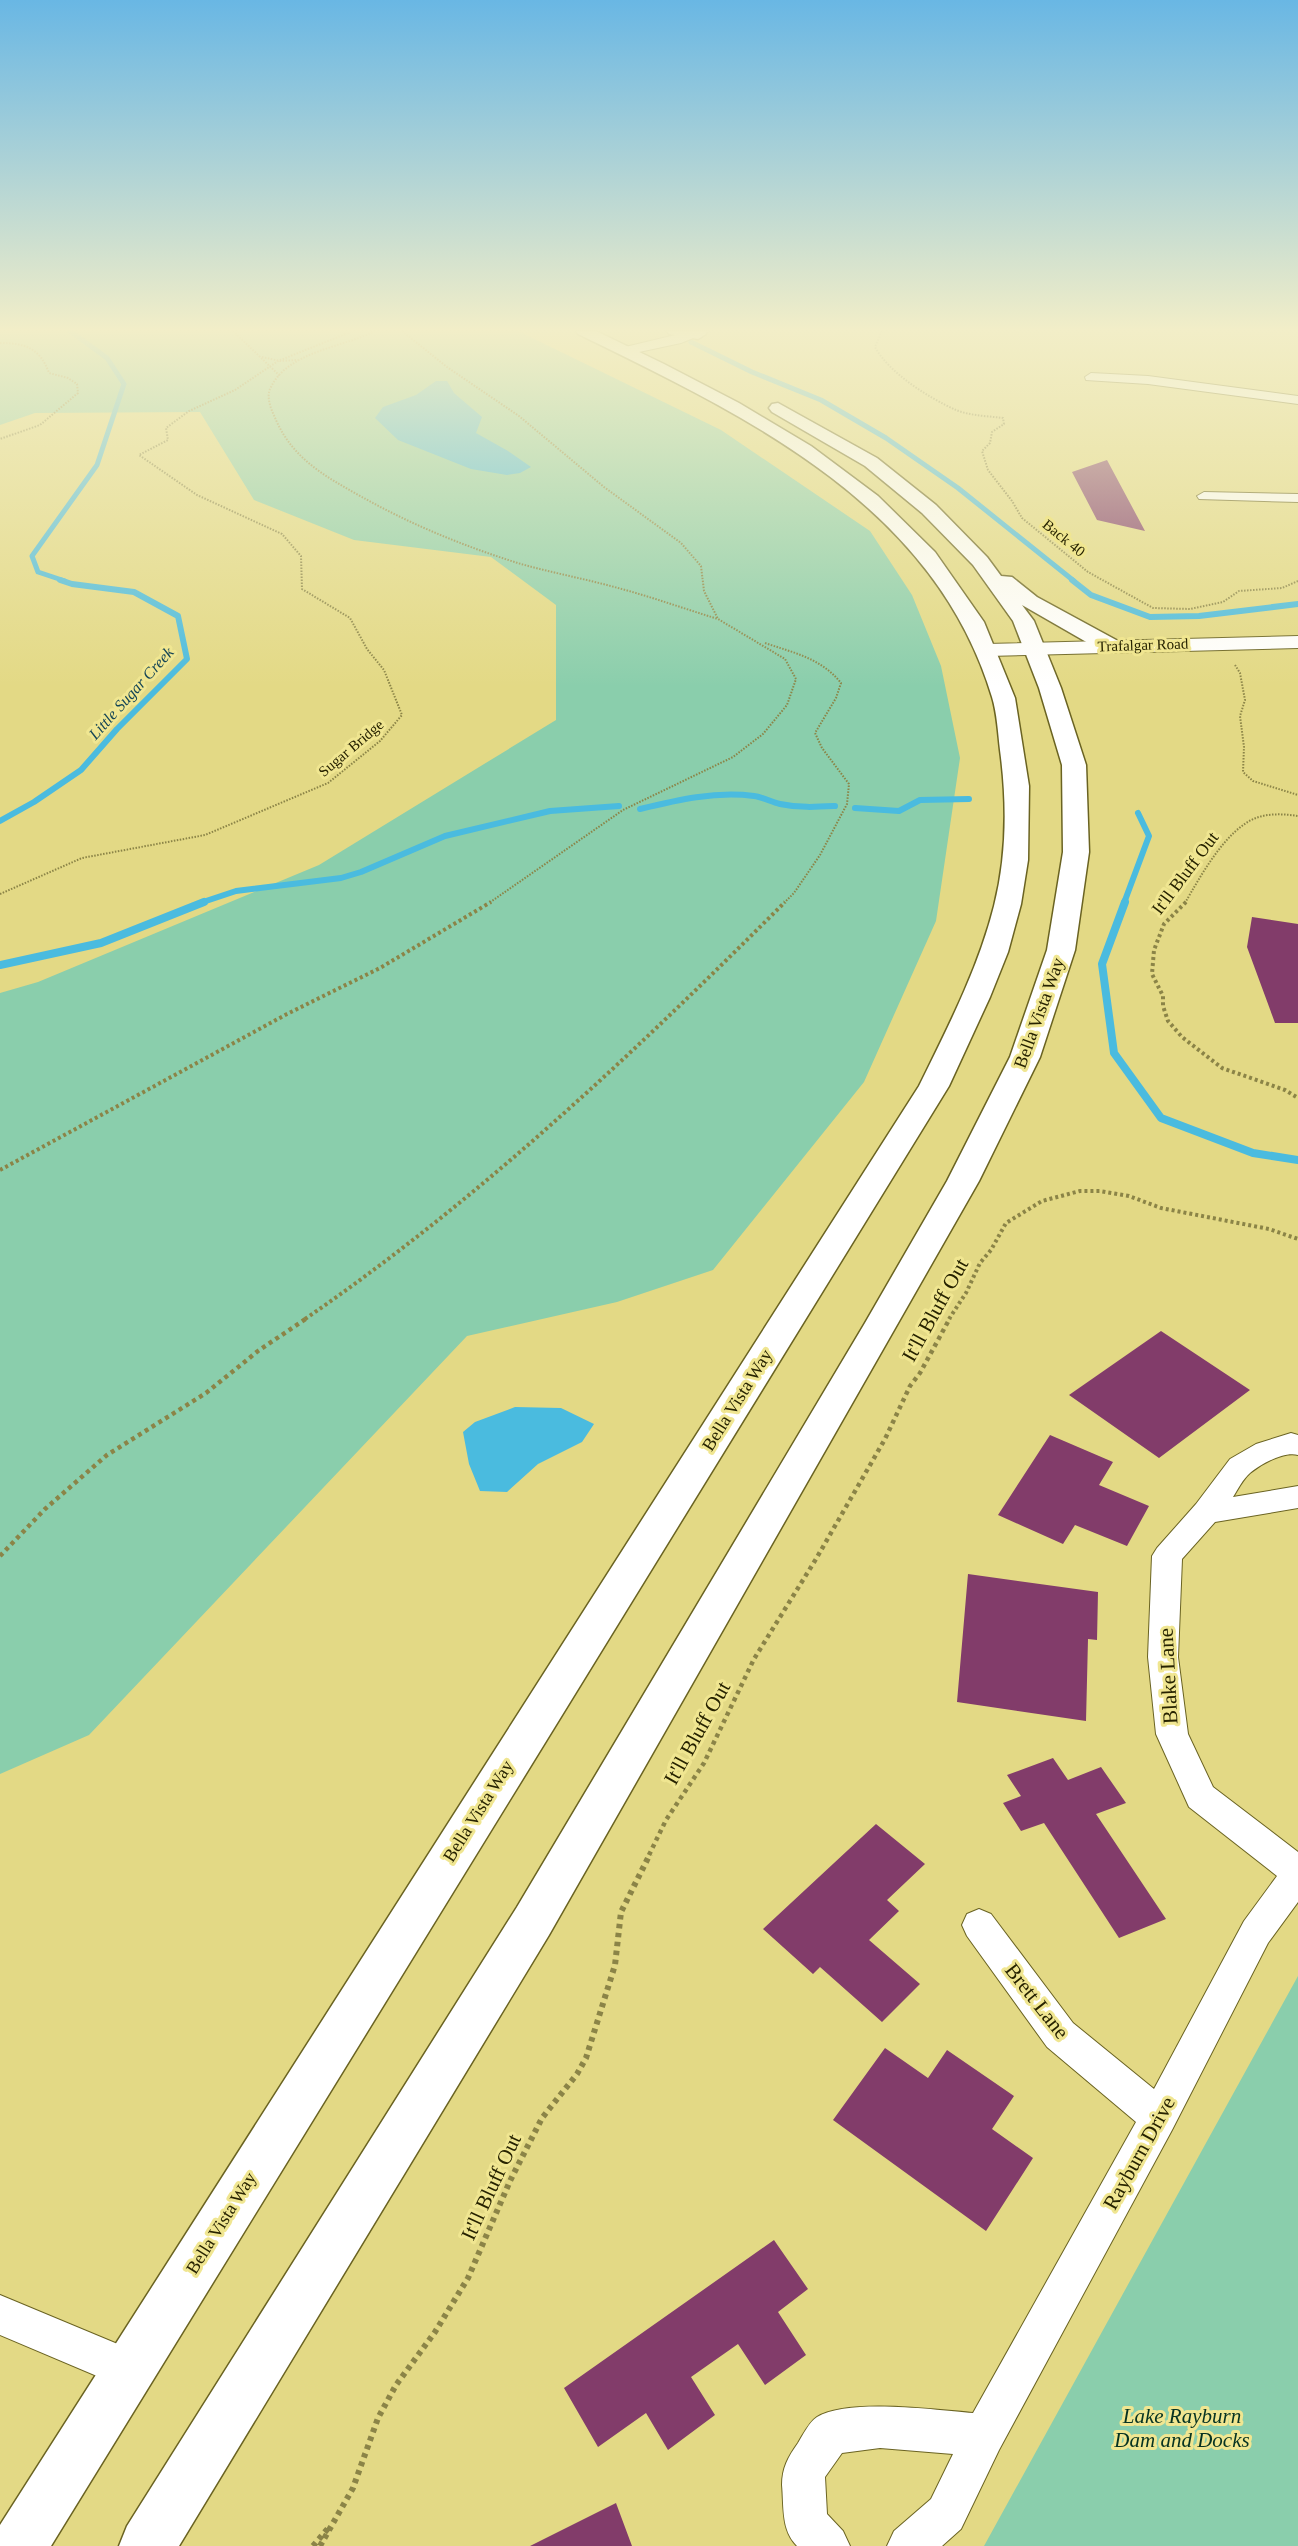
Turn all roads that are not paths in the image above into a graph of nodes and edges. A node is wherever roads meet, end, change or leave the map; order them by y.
1 (805, 450) edge
2 (851, 450) edge
3 (1204, 496) dead end
4 (1298, 498) edge
5 (980, 561) junction
6 (1298, 642) edge
7 (1110, 646) junction
8 (1036, 648) junction
9 (987, 650) junction
10 (1298, 1445) edge
11 (1298, 1497) edge
12 (1206, 1512) junction
13 (1298, 1873) edge
14 (979, 1925) dead end
15 (1159, 2117) junction
16 (0, 2315) edge
17 (130, 2369) junction
18 (984, 2434) junction
19 (19, 2546) edge
20 (147, 2546) edge
21 (828, 2546) edge
22 (909, 2546) edge

1 - 9 main road, Bella Vista Way
2 - 5 main road, Bella Vista Way
3 - 4 street
5 - 7 main road
5 - 8 main road, Bella Vista Way
6 - 7 street, Trafalgar Road
7 - 8 street, Trafalgar Road
8 - 9 street, Trafalgar Road
8 - 20 main road, Bella Vista Way
9 - 17 main road, Bella Vista Way
10 - 12 street, Blake Lane
11 - 12 street
12 - 13 street, Blake Lane
13 - 15 street, Rayburn Drive
14 - 15 street, Brett Lane
15 - 18 street, Rayburn Drive
16 - 17 street
17 - 19 main road, Bella Vista Way
18 - 21 street
18 - 22 street, Rayburn Drive

